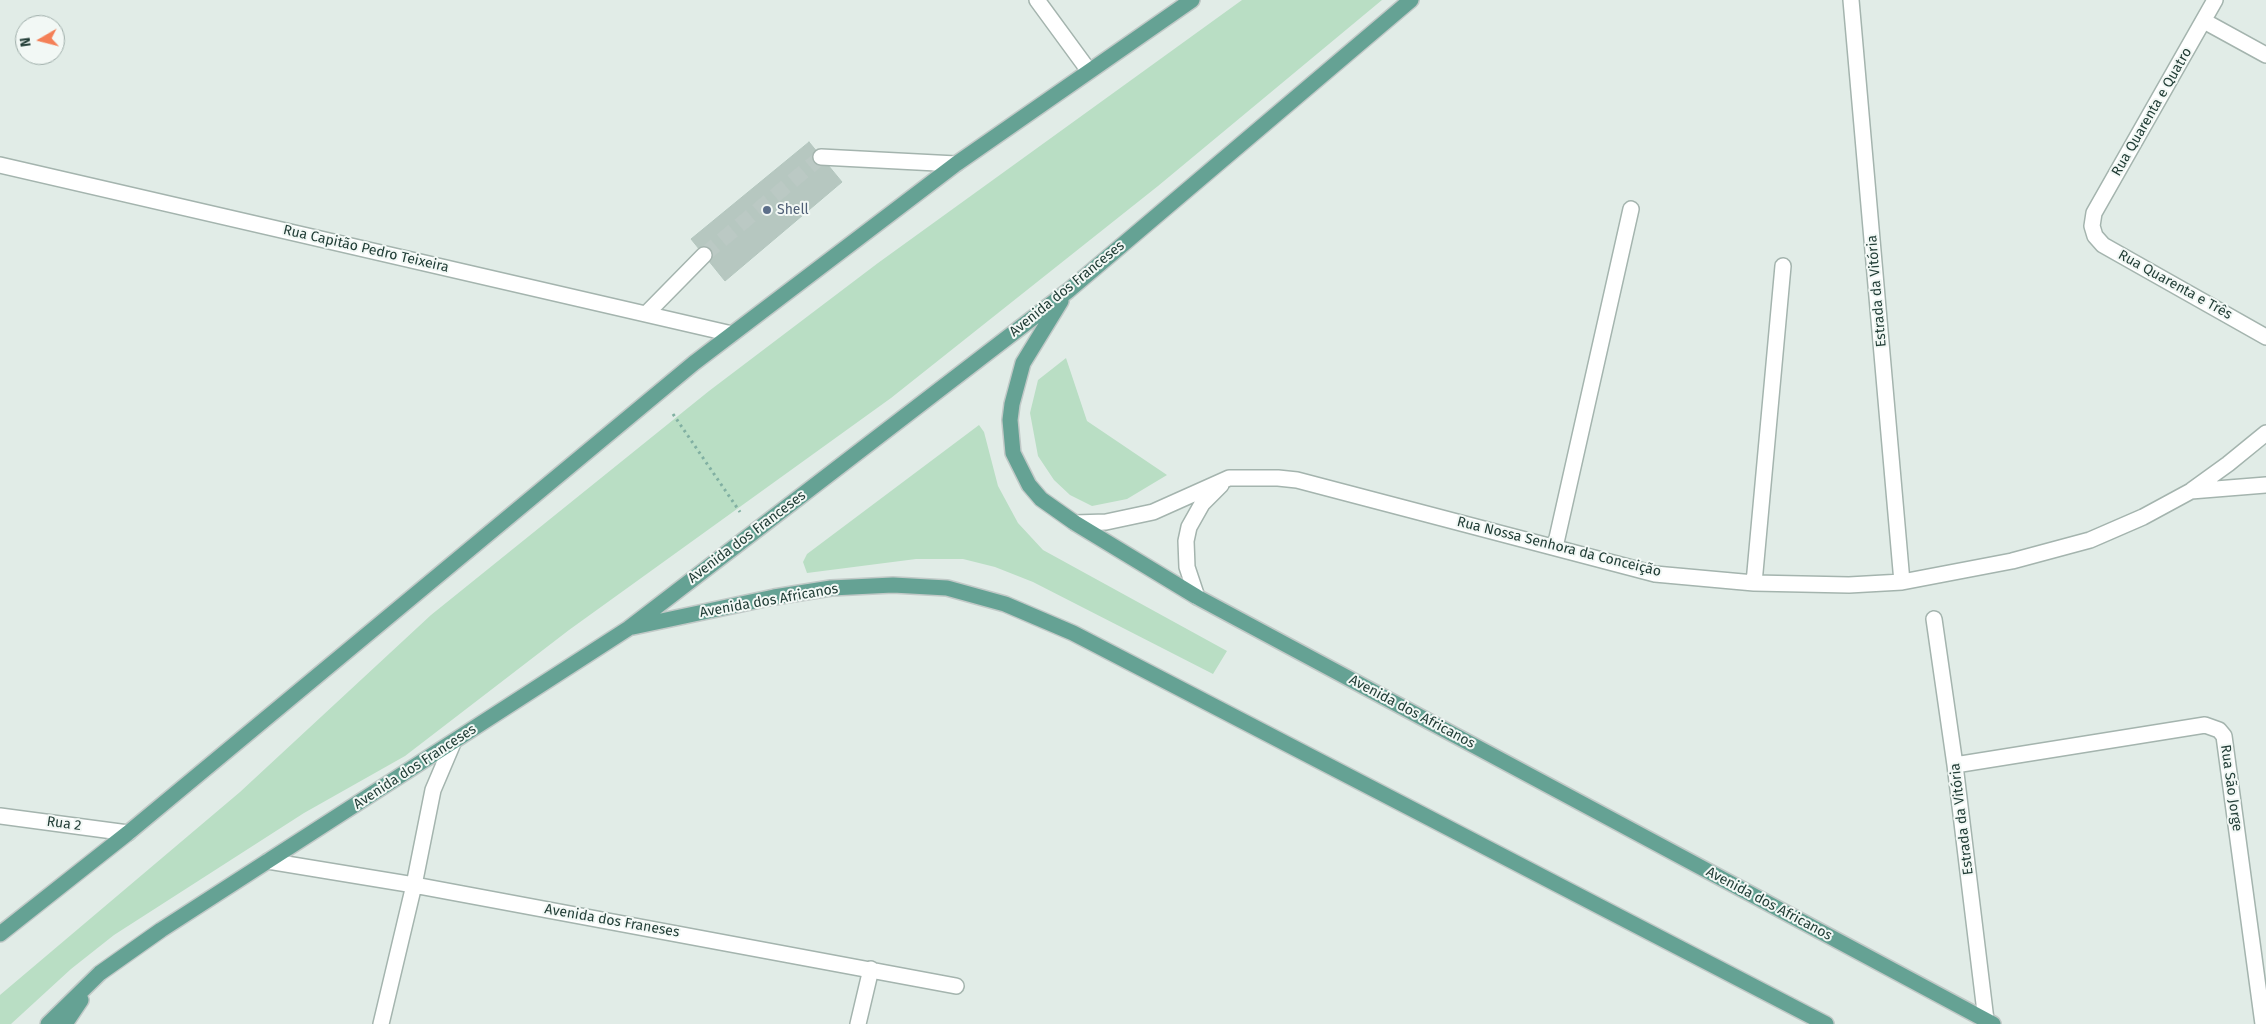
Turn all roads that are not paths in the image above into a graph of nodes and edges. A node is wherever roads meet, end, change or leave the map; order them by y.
1 (1037, 0) edge
2 (1192, 0) edge
3 (1411, 0) edge
4 (1851, 0) edge
5 (2215, 0) edge
6 (2204, 21) junction
7 (2266, 55) edge
8 (1089, 71) junction
9 (821, 157) tunnel mouth
10 (956, 164) junction
11 (0, 165) edge
12 (1631, 209) dead end
13 (2092, 226) joint
14 (704, 255) tunnel mouth
15 (1783, 266) dead end
16 (1068, 291) junction
17 (646, 314) junction
18 (732, 334) junction
19 (2266, 337) edge
20 (2266, 432) edge
21 (1229, 478) junction
22 (2266, 485) edge
23 (2191, 491) junction
24 (1075, 523) junction
25 (1555, 547) junction
26 (1902, 582) junction
27 (1754, 584) junction
28 (1197, 597) junction
29 (1934, 618) dead end
30 (629, 628) junction
31 (453, 743) junction
32 (1955, 766) junction
33 (0, 816) edge
34 (128, 833) junction
35 (268, 861) junction
36 (414, 885) junction
37 (0, 934) edge
38 (871, 969) junction
39 (100, 973) junction
40 (956, 986) dead end
41 (1989, 1022) edge
42 (48, 1024) edge
43 (65, 1024) edge
44 (381, 1024) edge
45 (858, 1024) edge
46 (1826, 1024) edge
47 (2263, 1024) edge

1 - 8 street
2 - 8 main road
3 - 16 main road, Avenida dos Franceses
4 - 26 street, Estrada da Vitória
5 - 6 street, Rua Quarenta e Quatro
6 - 7 street
6 - 13 street, Rua Quarenta e Quatro
8 - 10 main road
9 - 10 street
10 - 18 main road
11 - 17 street, Rua Capitão Pedro Teixeira
12 - 25 street
13 - 19 street, Rua Quarenta e Três
14 - 17 street
15 - 27 street
16 - 24 main road, Avenida dos Africanos
16 - 30 main road, Avenida dos Franceses
17 - 18 street, Rua Capitão Pedro Teixeira
18 - 34 main road
20 - 23 street
21 - 24 street, Rua Nossa Senhora da Conceição
21 - 25 street, Rua Nossa Senhora da Conceição
21 - 28 street
22 - 23 street, Rua Nossa Senhora da Conceição
23 - 26 street, Rua Nossa Senhora da Conceição
24 - 28 main road, Avenida dos Africanos
25 - 27 street, Rua Nossa Senhora da Conceição
26 - 27 street, Rua Nossa Senhora da Conceição
28 - 41 main road, Avenida dos Africanos
29 - 32 street, Estrada da Vitória
30 - 31 main road, Avenida dos Franceses
30 - 46 main road, Avenida dos Africanos
31 - 35 main road, Avenida dos Franceses
31 - 36 street
32 - 41 street, Estrada da Vitória
32 - 47 street, Rua São Jorge
33 - 34 street, Rua 2
34 - 37 main road
35 - 36 street, Avenida dos Franeses
35 - 39 main road, Avenida dos Franceses
36 - 38 street, Avenida dos Franeses
36 - 44 street
38 - 40 street, Avenida dos Franeses
38 - 45 street
39 - 42 main road, Avenida dos Franceses
39 - 43 main road

